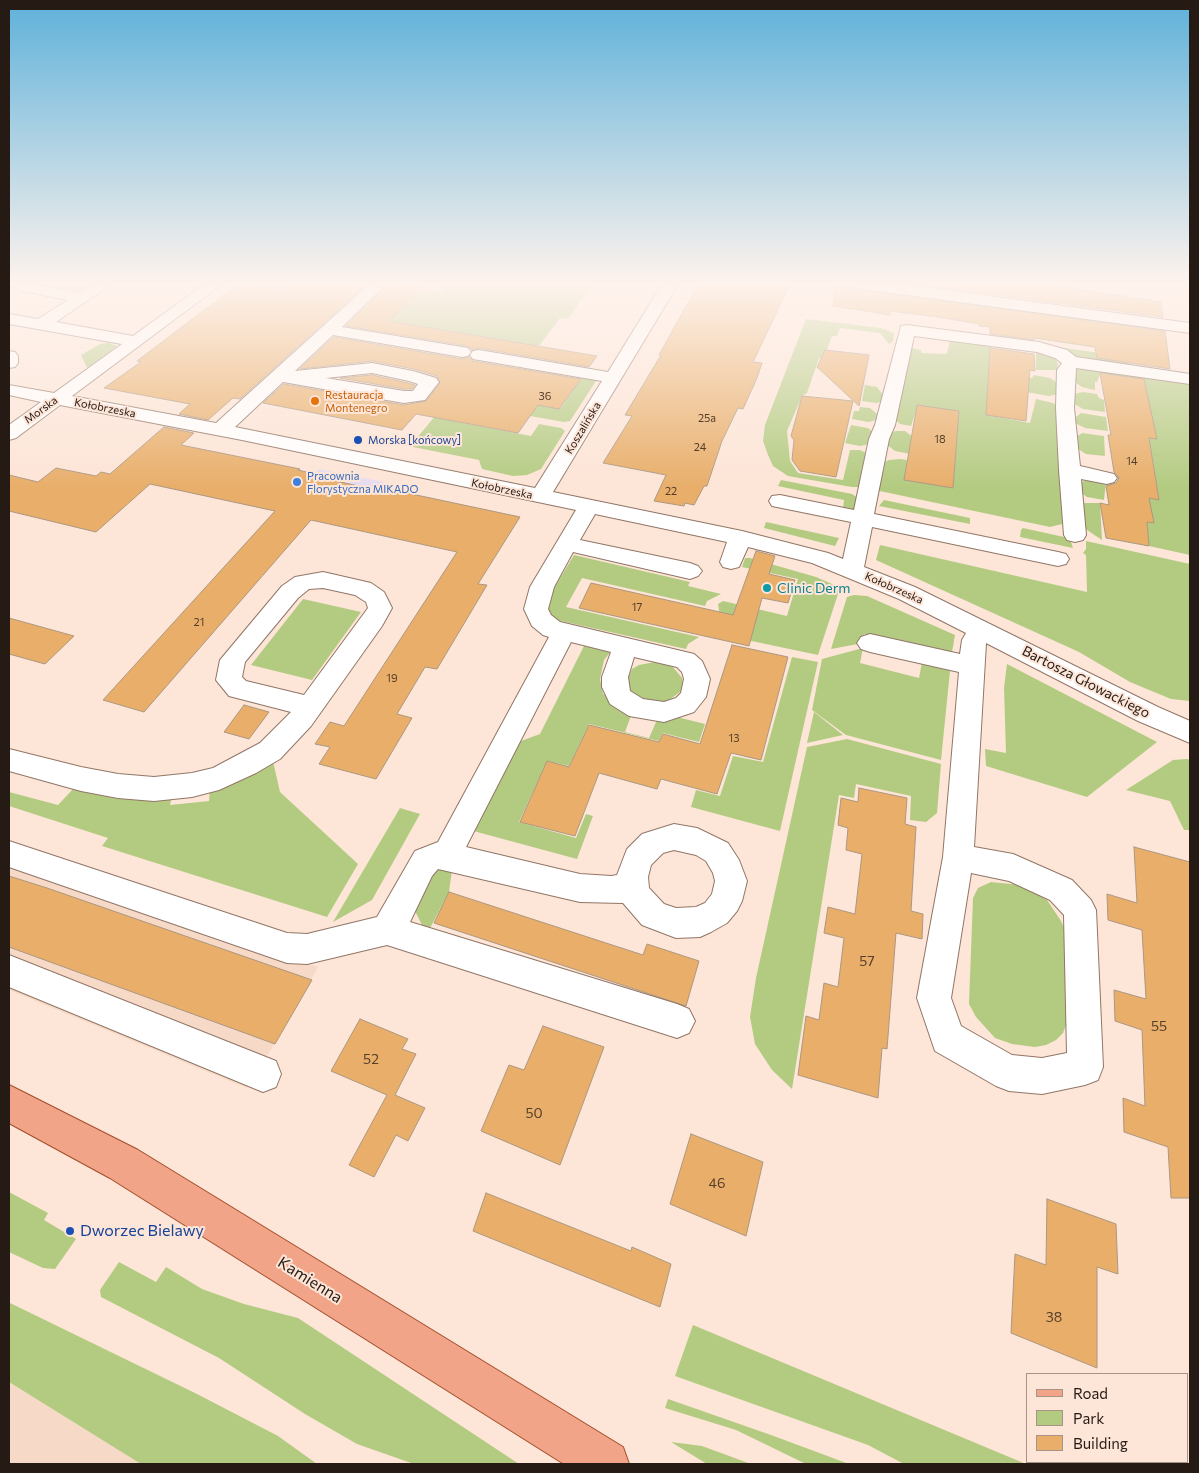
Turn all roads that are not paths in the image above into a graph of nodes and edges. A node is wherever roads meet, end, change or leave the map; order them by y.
1 (122, 350) edge
2 (311, 350) edge
3 (449, 350) edge
4 (630, 350) edge
5 (902, 350) edge
6 (1050, 350) edge
7 (462, 352) dead end
8 (479, 355) dead end
9 (9, 356) edge
10 (1071, 362) junction
11 (9, 364) edge
12 (284, 377) junction
13 (613, 378) junction
14 (1190, 379) edge
15 (10, 390) edge
16 (57, 398) junction
17 (220, 430) junction
18 (9, 434) edge
19 (1069, 470) junction
20 (1107, 478) dead end
21 (540, 497) junction
22 (780, 500) dead end
23 (588, 507) junction
24 (863, 518) junction
25 (1075, 535) dead end
26 (740, 538) junction
27 (567, 544) junction
28 (1058, 559) dead end
29 (731, 562) dead end
30 (852, 569) junction
31 (690, 571) dead end
32 (982, 629) junction
33 (564, 632) junction
34 (870, 643) dead end
35 (625, 646) dead end
36 (973, 666) junction
37 (309, 706) junction
38 (1190, 732) edge
39 (9, 760) edge
40 (9, 854) edge
41 (446, 856) junction
42 (958, 857) junction
43 (633, 888) dead end
44 (387, 930) junction
45 (9, 971) edge
46 (677, 1021) dead end
47 (262, 1074) dead end
48 (9, 1103) edge
49 (606, 1464) edge

1 - 16 street, Morska
2 - 12 street
3 - 7 street
4 - 13 street, Koszalińska
5 - 24 street
6 - 10 street
8 - 13 street
9 - 11 street
10 - 14 street
10 - 19 street
12 - 12 street
12 - 17 street
13 - 21 street, Koszalińska
15 - 16 street, Kołobrzeska
16 - 17 street, Kołobrzeska
16 - 18 street, Morska
17 - 21 street, Kołobrzeska
19 - 20 street
19 - 25 street
21 - 23 street, Kołobrzeska
22 - 24 street
23 - 26 street, Kołobrzeska
23 - 27 street
24 - 28 street
24 - 30 street
26 - 29 street
26 - 30 street, Kołobrzeska
27 - 31 street
27 - 33 street
30 - 32 street, Kołobrzeska
32 - 36 street
32 - 38 street, Bartosza Głowackiego
33 - 35 street
33 - 41 street
34 - 36 street
36 - 42 street
37 - 37 street
37 - 39 street
40 - 44 street
41 - 43 street
41 - 44 street
42 - 42 street
44 - 46 street
45 - 47 street
48 - 49 main road, Kamienna

